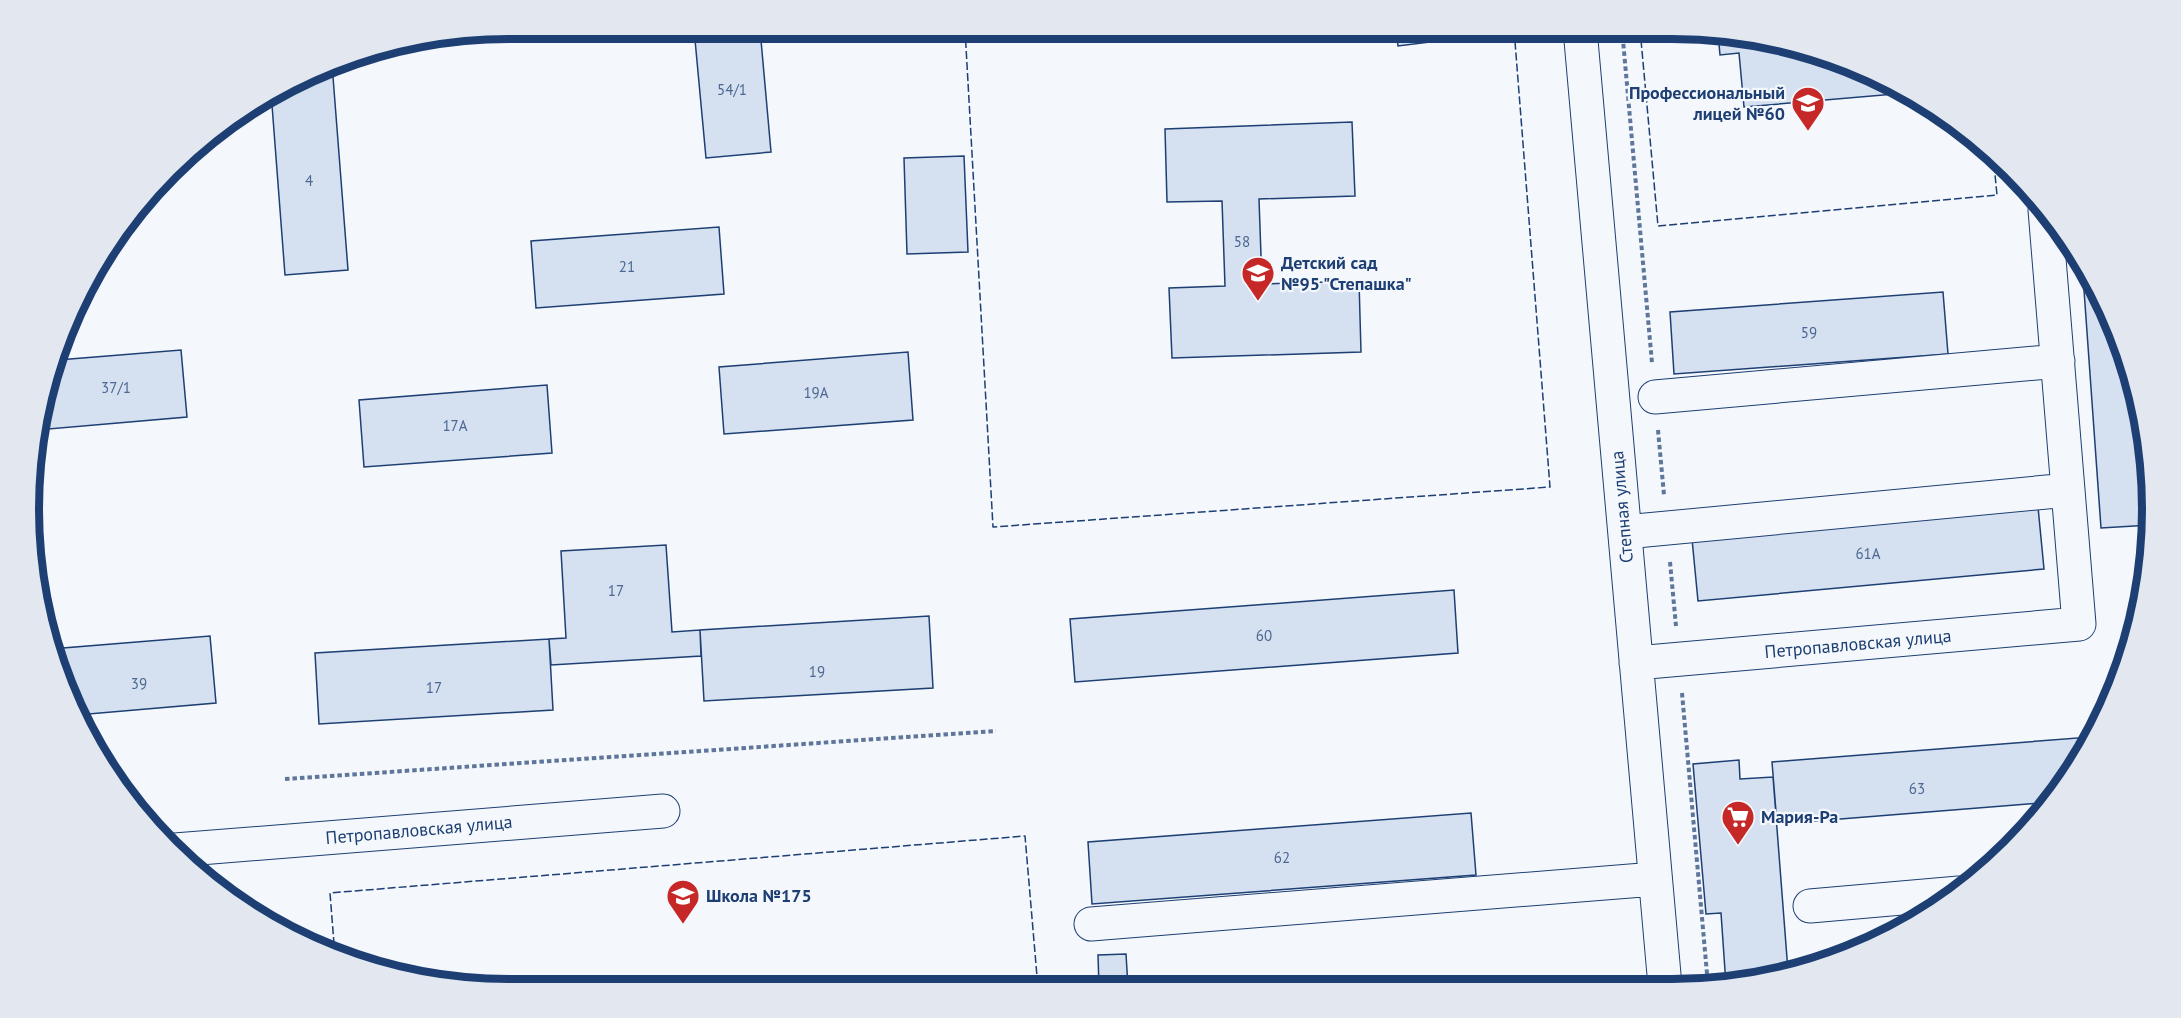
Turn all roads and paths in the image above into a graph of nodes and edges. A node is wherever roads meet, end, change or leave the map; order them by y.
1 (1581, 39) edge
2 (2046, 225) edge
3 (2058, 361) junction
4 (1655, 397) dead end
5 (2068, 490) junction
6 (1625, 532) junction
7 (1636, 663) junction
8 (996, 731) dead end
9 (285, 780) dead end
10 (663, 811) dead end
11 (186, 849) edge
12 (1655, 879) junction
13 (1939, 895) edge
14 (1810, 906) dead end
15 (1091, 924) dead end
16 (1664, 979) edge

1 - 6 street, Степная улица
2 - 3 street
3 - 4 street
3 - 5 street
5 - 6 street
5 - 7 street, Петропавловская улица
6 - 7 street, Степная улица
7 - 12 street, Степная улица
8 - 9 path
10 - 11 street, Петропавловская улица
12 - 15 street
12 - 16 street, Степная улица
13 - 14 street

